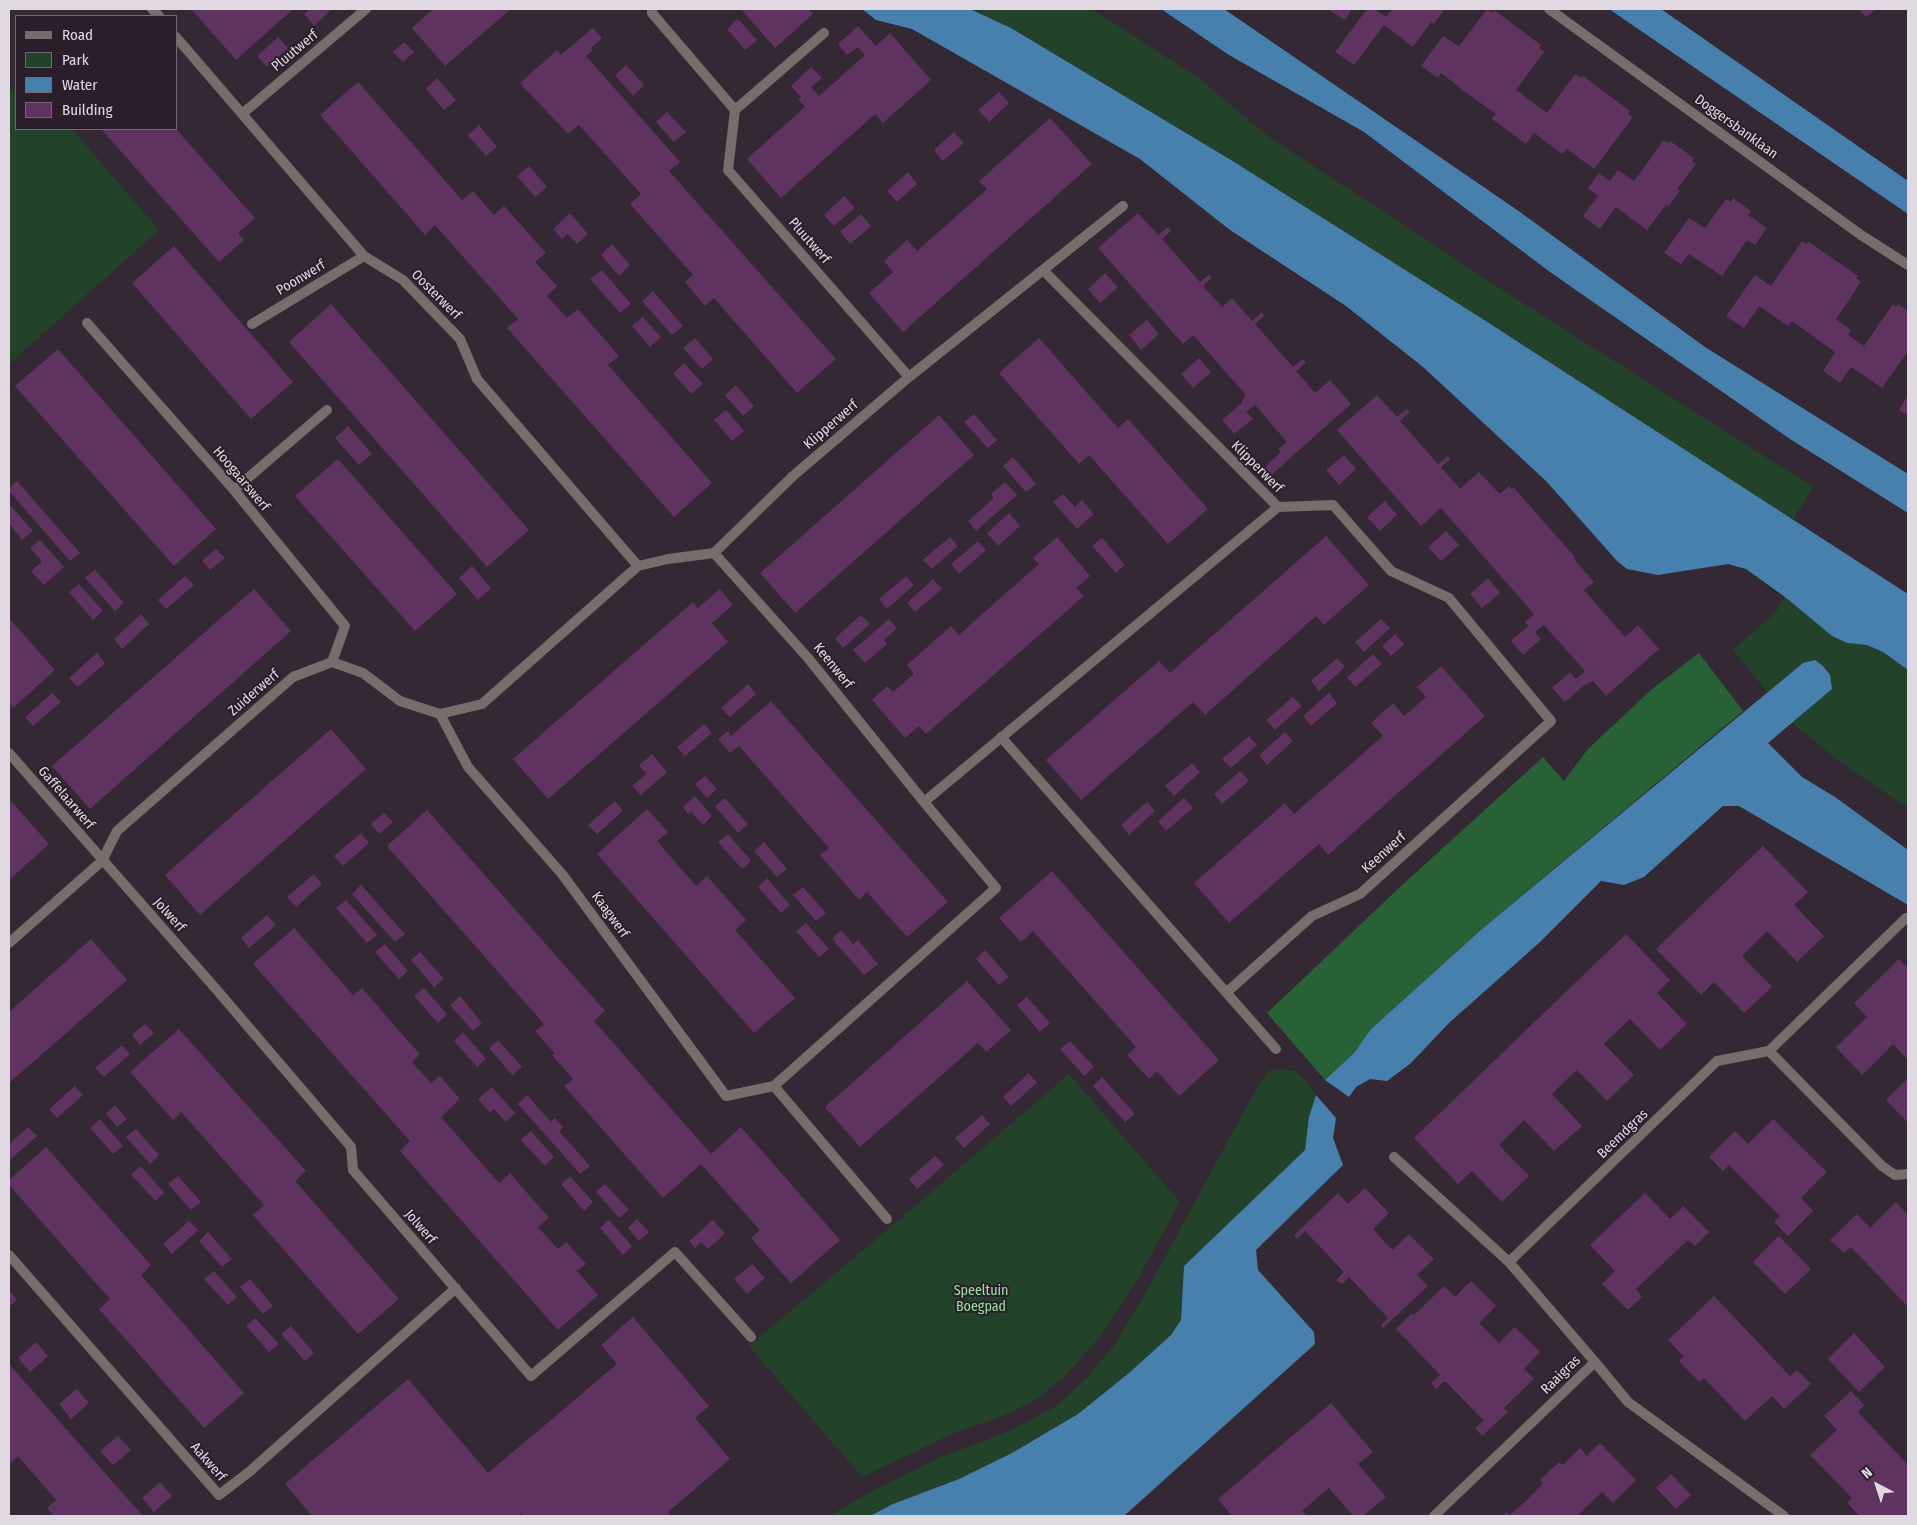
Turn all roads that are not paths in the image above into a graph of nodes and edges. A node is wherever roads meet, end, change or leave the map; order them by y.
1 (366, 9) edge
2 (652, 9) edge
3 (1549, 9) edge
4 (824, 33) dead end
5 (178, 39) edge
6 (736, 110) junction
7 (242, 114) junction
8 (1123, 206) dead end
9 (364, 256) junction
10 (1908, 265) edge
11 (1043, 270) junction
12 (87, 323) dead end
13 (252, 324) dead end
14 (909, 377) junction
15 (327, 410) dead end
16 (234, 490) junction
17 (1278, 507) junction
18 (714, 553) junction
19 (638, 566) junction
20 (332, 662) junction
21 (440, 714) junction
22 (1551, 720) joint
23 (1001, 737) junction
24 (9, 753) edge
25 (924, 802) junction
26 (102, 861) junction
27 (996, 888) joint
28 (1906, 918) dead end
29 (9, 943) edge
30 (1227, 992) junction
31 (1276, 1049) dead end
32 (1769, 1051) junction
33 (774, 1086) junction
34 (1394, 1157) dead end
35 (1908, 1174) edge
36 (887, 1219) dead end
37 (9, 1255) edge
38 (1509, 1262) junction
39 (456, 1288) junction
40 (752, 1337) dead end
41 (1595, 1362) junction
42 (1434, 1516) edge
43 (1784, 1516) edge

1 - 7 street, Pluutwerf
2 - 6 street
3 - 10 street, Doggersbanklaan
4 - 6 street
5 - 7 street, Oosterwerf
6 - 14 street, Pluutwerf
7 - 9 street, Oosterwerf
8 - 11 street, Klipperwerf
9 - 13 street, Poonwerf
9 - 19 street, Oosterwerf
11 - 14 street, Klipperwerf
11 - 17 street, Klipperwerf
12 - 16 street, Hoogaarswerf
14 - 18 street, Klipperwerf
15 - 16 street
16 - 20 street, Hoogaarswerf
17 - 22 street, Klipperwerf
17 - 23 street
18 - 19 street
18 - 25 street, Keenwerf
19 - 21 street
20 - 21 street
20 - 26 street, Zuiderwerf
21 - 33 street, Kaagwerf
22 - 30 street, Keenwerf
23 - 25 street
23 - 30 street
24 - 26 street, Gaffelaarwerf
25 - 27 street, Keenwerf
26 - 29 street, Zuiderwerf
26 - 39 street, Jolwerf
27 - 33 street, Kaagwerf
28 - 32 street
30 - 31 street
32 - 35 street
32 - 38 street, Beemdgras
33 - 36 street
34 - 38 street
37 - 39 street, Aakwerf
38 - 41 street
39 - 40 street, Jolwerf
41 - 42 street, Raaigras
41 - 43 street, Raaigras

